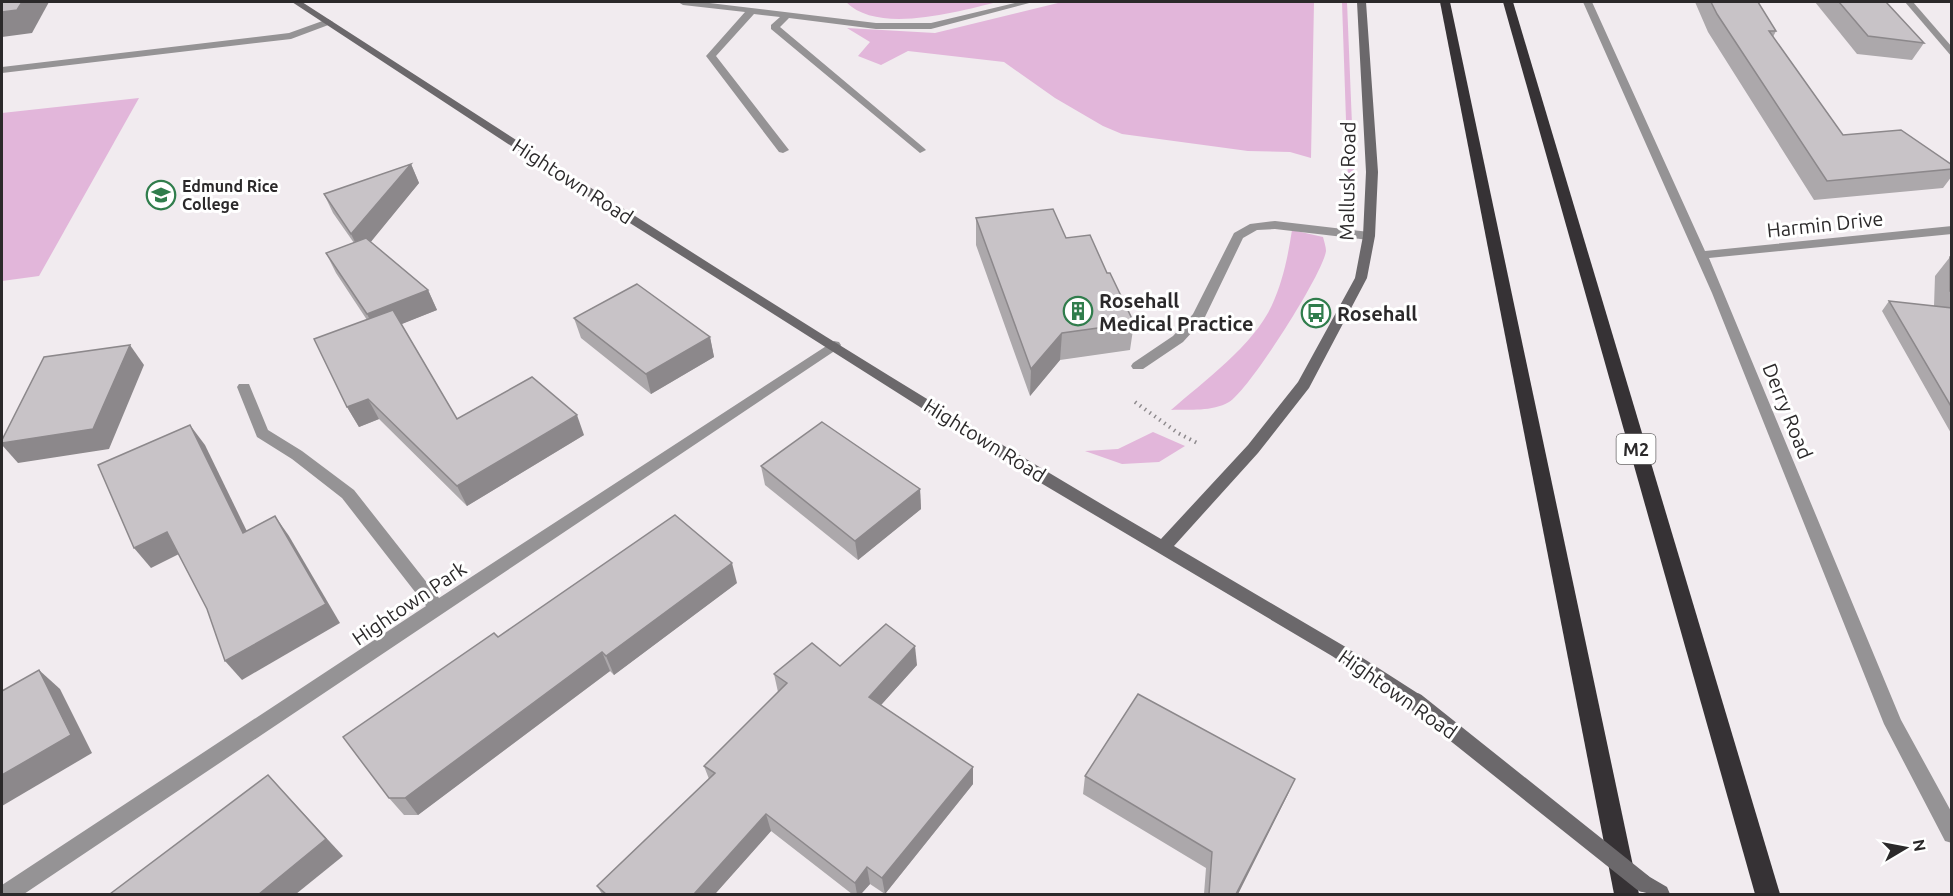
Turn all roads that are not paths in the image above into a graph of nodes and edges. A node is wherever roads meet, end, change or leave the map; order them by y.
1 (297, 2) edge
2 (683, 2) edge
3 (1028, 2) edge
4 (1362, 2) edge
5 (1445, 2) edge
6 (1508, 2) edge
7 (1587, 2) edge
8 (1909, 2) edge
9 (751, 11) junction
10 (787, 15) junction
11 (328, 22) junction
12 (1952, 54) edge
13 (2, 70) edge
14 (783, 150) dead end
15 (920, 150) dead end
16 (1952, 230) edge
17 (1369, 236) junction
18 (1702, 255) junction
19 (834, 345) junction
20 (1138, 366) dead end
21 (244, 387) dead end
22 (1163, 546) junction
23 (438, 609) junction
24 (1952, 834) edge
25 (6, 894) edge
26 (1627, 894) edge
27 (1660, 894) edge
28 (1768, 894) edge

1 - 11 main road, Hightown Road
2 - 9 street
3 - 10 street
4 - 17 main road, Mallusk Road
5 - 26 highway
6 - 28 highway, M2
7 - 18 street, Derry Road
8 - 12 street
9 - 10 street
9 - 14 street
10 - 15 street
11 - 13 street
11 - 19 main road, Hightown Road
16 - 18 street, Harmin Drive
17 - 20 street
17 - 22 main road, Mallusk Road
18 - 24 street, Derry Road
19 - 22 main road, Hightown Road
19 - 23 street, Hightown Park
21 - 23 street
22 - 27 main road, Hightown Road, bridge
23 - 25 street, Hightown Park

